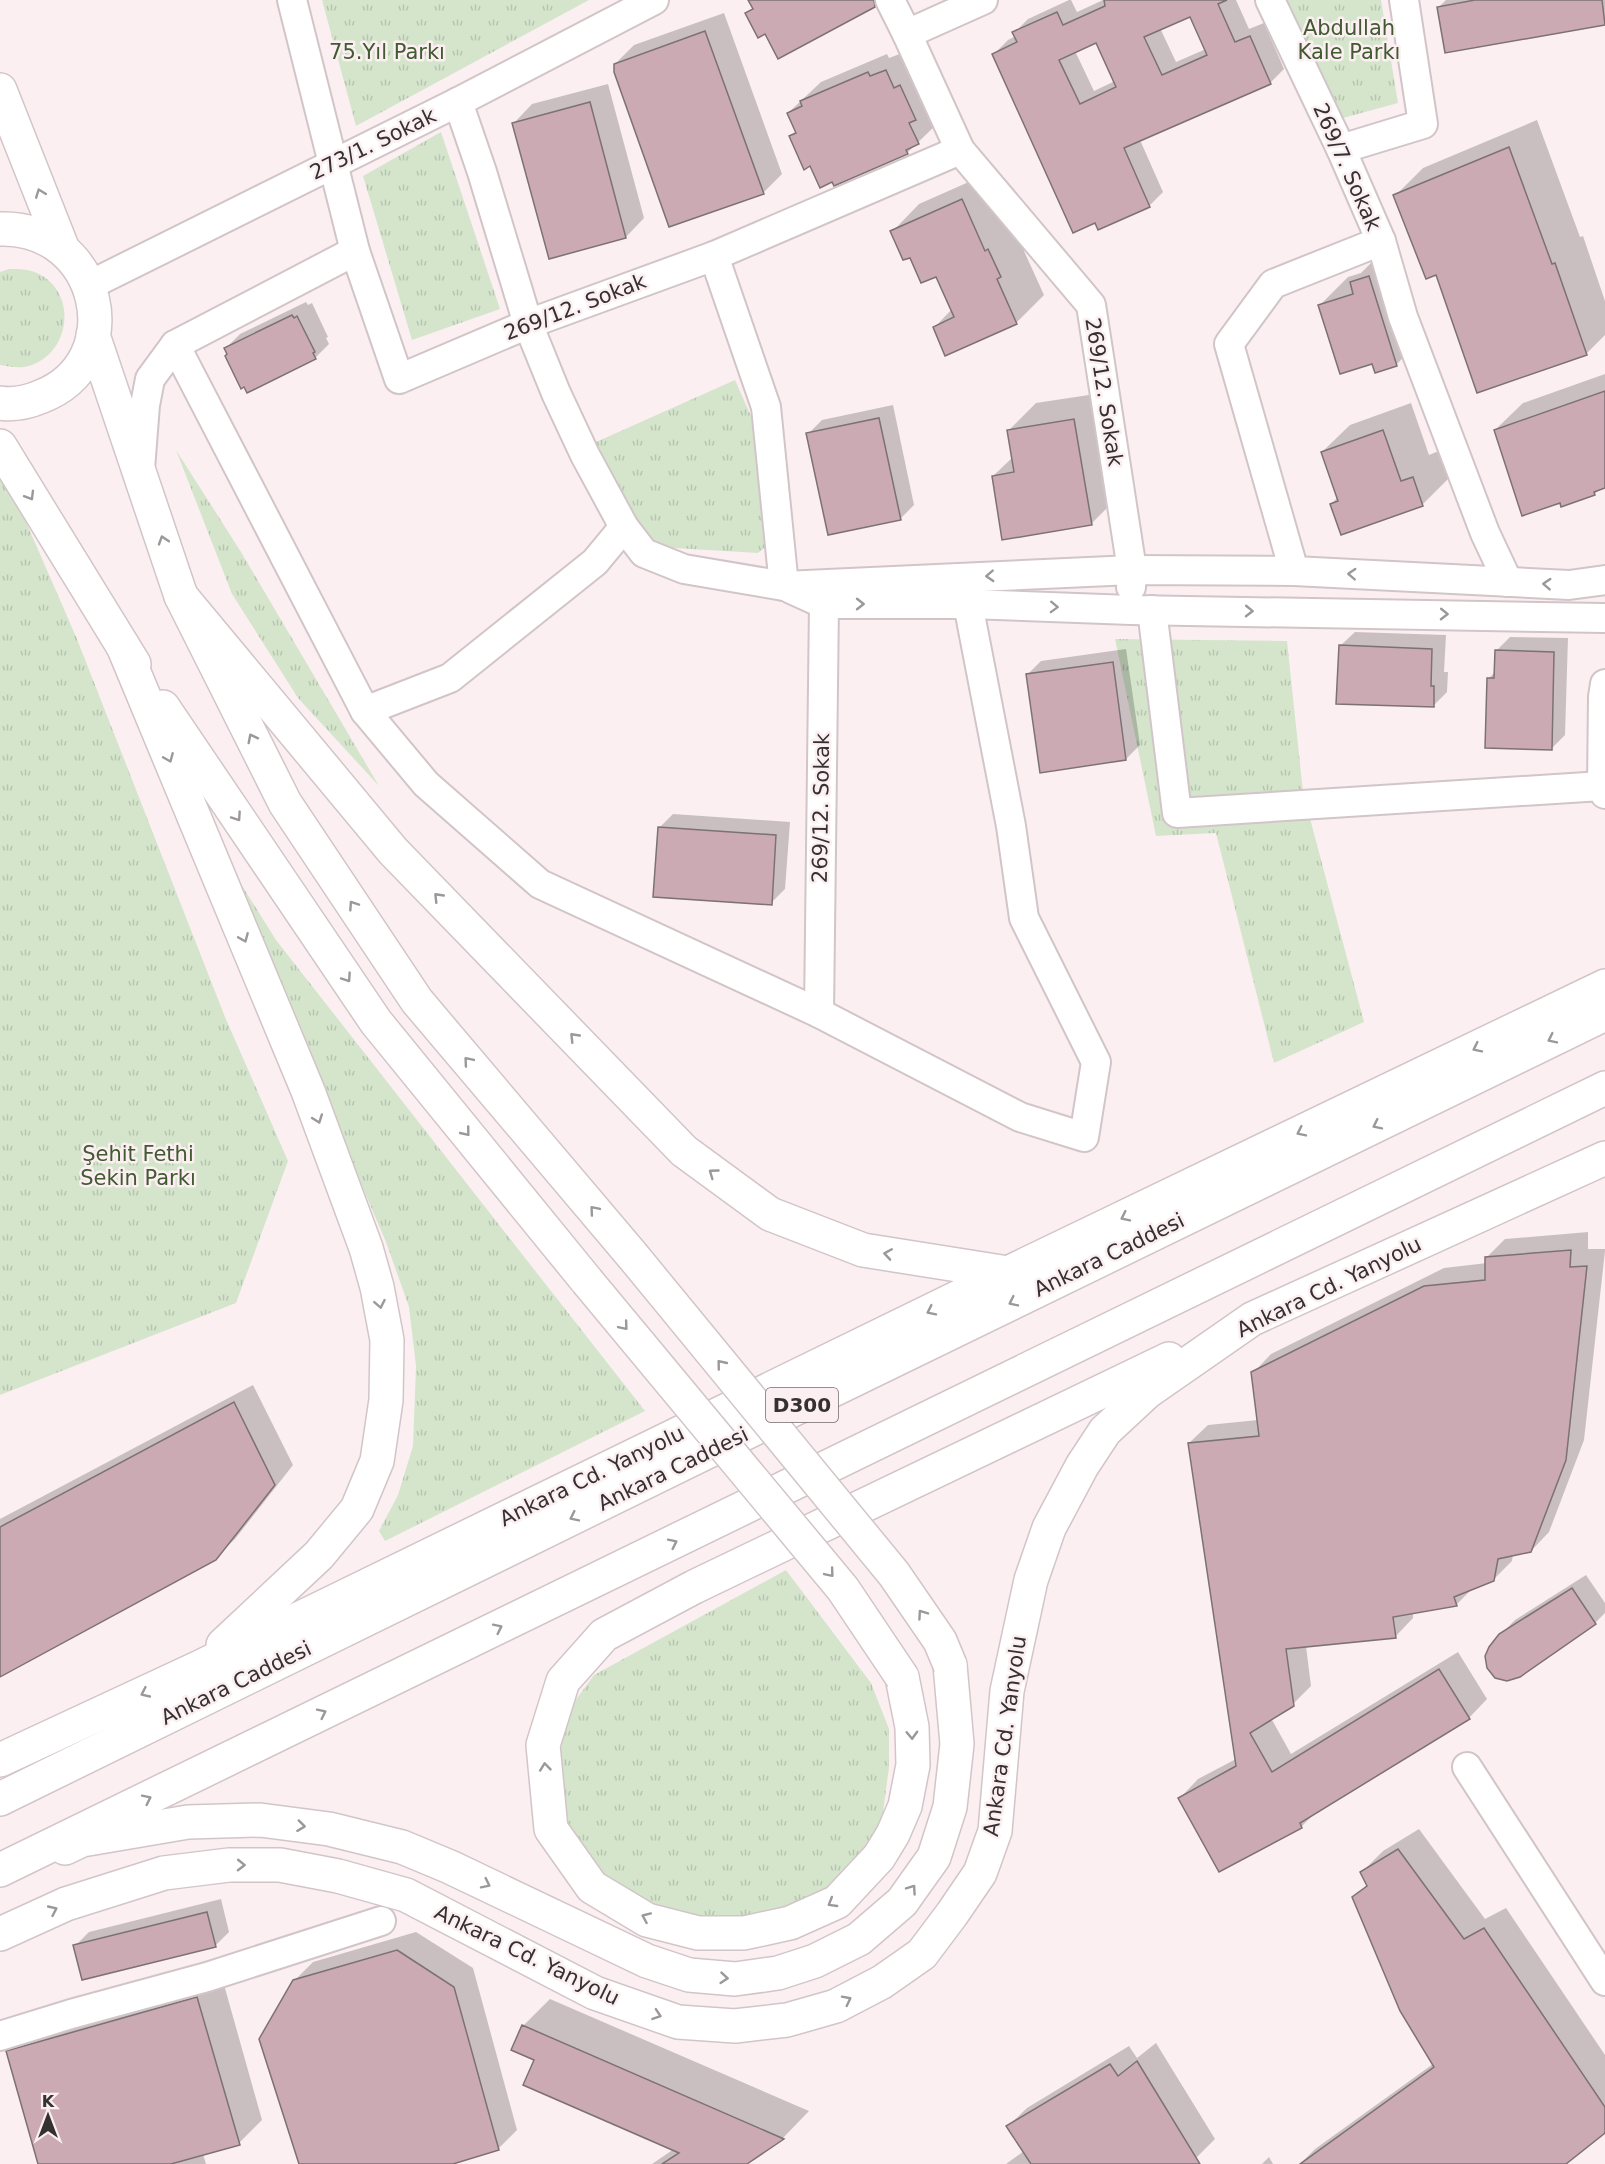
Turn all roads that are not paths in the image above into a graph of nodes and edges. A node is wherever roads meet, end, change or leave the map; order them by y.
1 (292, 0) edge
2 (654, 0) edge
3 (890, 0) edge
4 (983, 0) edge
5 (1270, 0) edge
6 (1404, 0) edge
7 (907, 34) junction
8 (0, 90) edge
9 (458, 102) junction
10 (1341, 149) junction
11 (960, 150) junction
12 (333, 163) junction
13 (0, 229) edge
14 (1381, 241) junction
15 (62, 247) junction
16 (355, 252) junction
17 (714, 256) junction
18 (90, 285) junction
19 (528, 324) junction
20 (93, 335) junction
21 (175, 345) junction
22 (0, 403) edge
23 (0, 446) edge
24 (140, 471) junction
25 (624, 527) junction
26 (1132, 570) junction
27 (1294, 570) junction
28 (1605, 580) edge
29 (1508, 582) junction
30 (784, 586) junction
31 (181, 596) junction
32 (824, 604) junction
33 (968, 604) junction
34 (1141, 610) junction
35 (1605, 618) edge
36 (123, 646) junction
37 (1605, 684) edge
38 (365, 711) junction
39 (1604, 790) edge
40 (1605, 986) edge
41 (819, 1013) junction
42 (1605, 1014) edge
43 (1605, 1088) edge
44 (1605, 1158) edge
45 (1008, 1273) junction
46 (1252, 1319) junction
47 (198, 1668) junction
48 (0, 1760) edge
49 (1467, 1767) dead end
50 (0, 1799) edge
51 (0, 1870) edge
52 (0, 1876) edge
53 (381, 1921) dead end
54 (0, 1934) edge
55 (1605, 1981) edge
56 (0, 2036) edge

1 - 12 street, 269/12. Sokak
2 - 9 street, 273/1. Sokak
3 - 7 street, 269/12. Sokak
4 - 7 street
5 - 10 street, 269/7. Sokak
6 - 10 street
7 - 11 street, 269/12. Sokak
15 -> 8 main road
9 - 12 street, 273/1. Sokak
9 - 19 street
10 - 14 street, 269/7. Sokak
11 - 17 street, 269/12. Sokak
11 - 26 street, 269/12. Sokak
12 - 16 street, 269/12. Sokak
12 - 18 street, 273/1. Sokak
13 - 15 main road
14 - 27 street, 269/7. Sokak
14 - 29 street
15 - 18 main road
16 - 19 street, 269/12. Sokak
16 - 21 street
17 - 19 street, 269/12. Sokak
17 - 30 street
18 - 20 main road
19 - 25 street
20 - 22 main road
20 - 24 main road
21 - 24 street
21 - 38 street
23 -> 36 main road
31 -> 24 main road
25 - 30 street
25 - 38 street
26 - 27 street
26 -> 30 street
26 - 34 street, 269/12. Sokak
29 -> 27 street
28 -> 29 street
30 - 32 street
45 -> 31 main road
52 -> 31 main road, bridge
32 -> 33 street
32 - 41 street, 269/12. Sokak
33 -> 34 street
33 - 41 street
34 -> 35 street
34 - 39 street, 269/12. Sokak
36 -> 46 main road, bridge
36 -> 47 main road
37 - 39 street
38 - 41 street
40 -> 45 main road, Ankara Cd. Yanyolu
42 -> 50 main road, Ankara Caddesi / D300
51 -> 43 main road
44 - 46 main road, Ankara Cd. Yanyolu
45 -> 47 main road, Ankara Cd. Yanyolu
54 -> 46 main road, Ankara Cd. Yanyolu
47 -> 48 main road, Ankara Cd. Yanyolu
49 - 55 street
53 - 56 street

